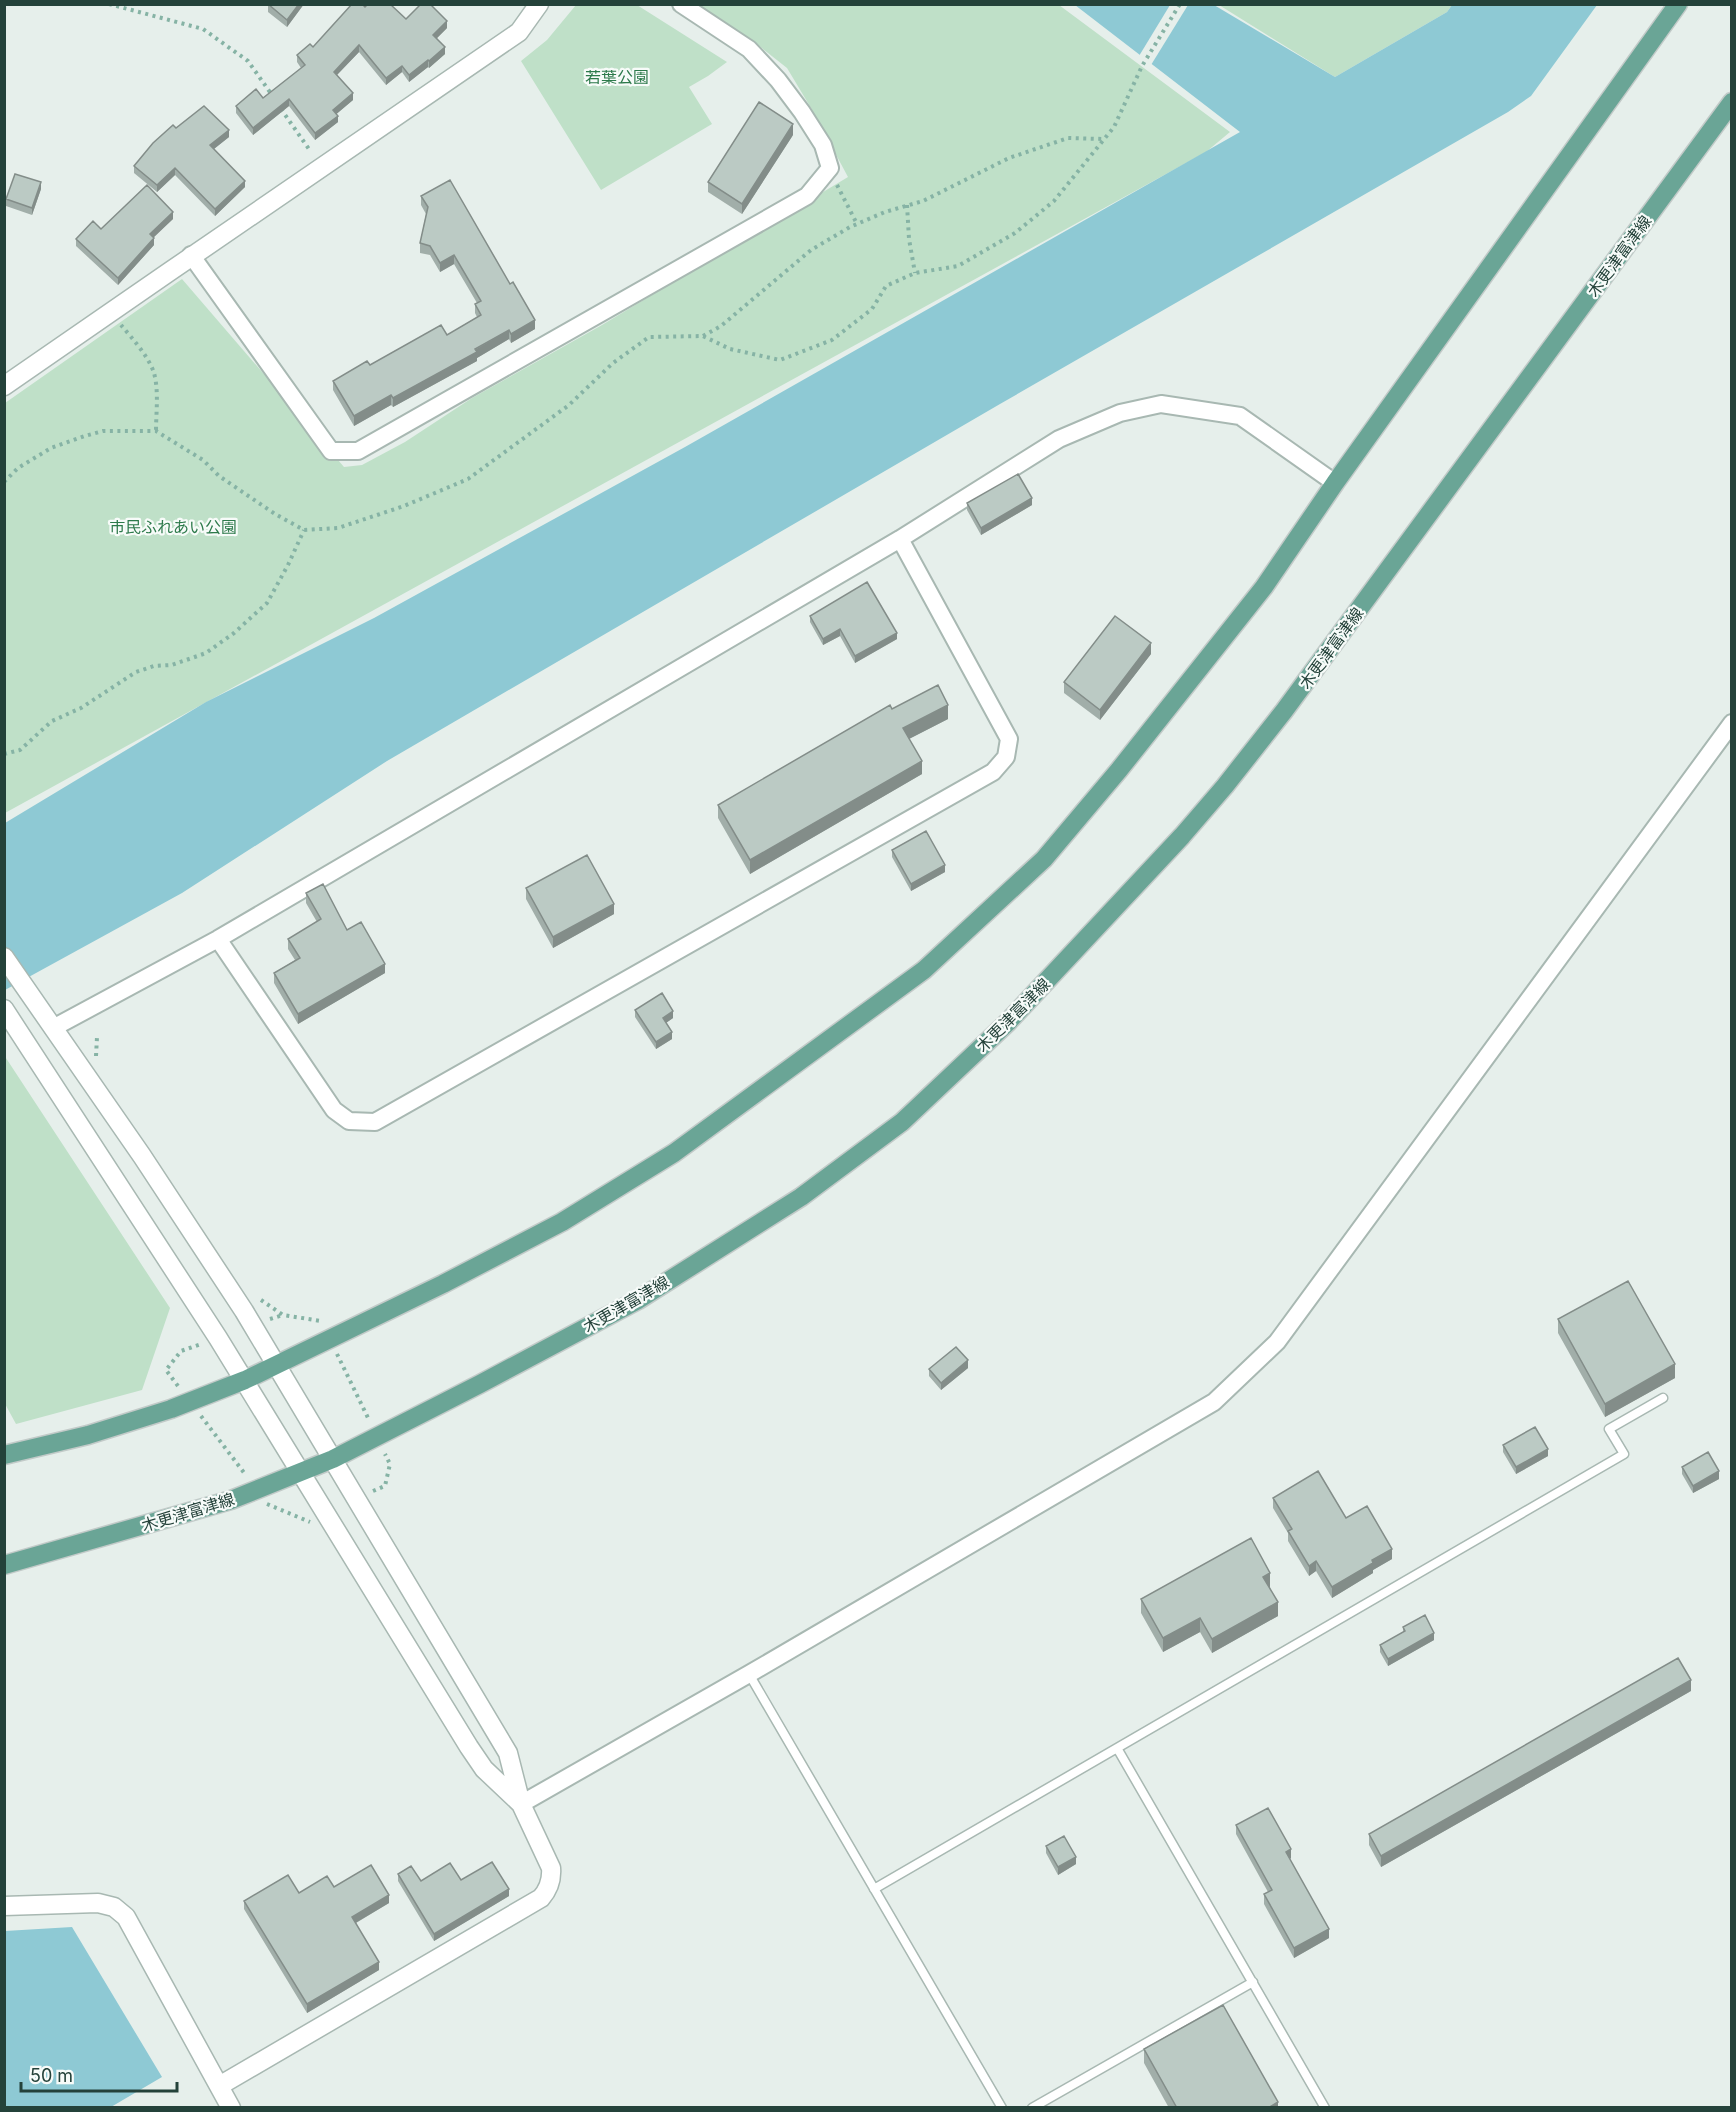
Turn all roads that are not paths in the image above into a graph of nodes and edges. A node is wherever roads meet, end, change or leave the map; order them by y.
1 (681, 4) edge
2 (1678, 4) edge
3 (535, 7) edge
4 (1731, 102) edge
5 (191, 255) junction
6 (4, 386) edge
7 (1335, 483) junction
8 (900, 539) junction
9 (1731, 723) edge
10 (218, 939) junction
11 (4, 957) edge
12 (4, 1009) edge
13 (53, 1028) junction
14 (277, 1365) junction
15 (245, 1380) junction
16 (1663, 1398) dead end
17 (4, 1455) edge
18 (333, 1459) junction
19 (301, 1472) junction
20 (4, 1565) edge
21 (749, 1674) junction
22 (1117, 1748) junction
23 (521, 1803) junction
24 (874, 1889) junction
25 (4, 1906) edge
26 (1253, 1982) junction
27 (219, 2086) junction
28 (231, 2108) edge
29 (1002, 2108) edge
30 (1032, 2108) edge
31 (1325, 2108) edge

1 - 5 street
2 - 7 main road
3 - 5 street
4 - 18 main road, 木更津富津線
5 - 6 street
7 - 8 street
7 - 14 main road
8 - 10 street
8 - 10 street
9 - 21 street
10 - 13 street
11 - 13 street
12 - 15 street
13 - 14 street
14 - 15 main road
14 - 18 street
15 - 17 main road
15 - 19 street
16 - 22 lane
18 - 19 main road, 木更津富津線
18 - 23 street
19 - 20 main road, 木更津富津線
19 - 23 street
21 - 23 street
21 - 24 lane
22 - 24 lane
22 - 26 lane
23 - 27 street
24 - 29 lane
25 - 27 street
26 - 30 lane
26 - 31 lane
27 - 28 street

